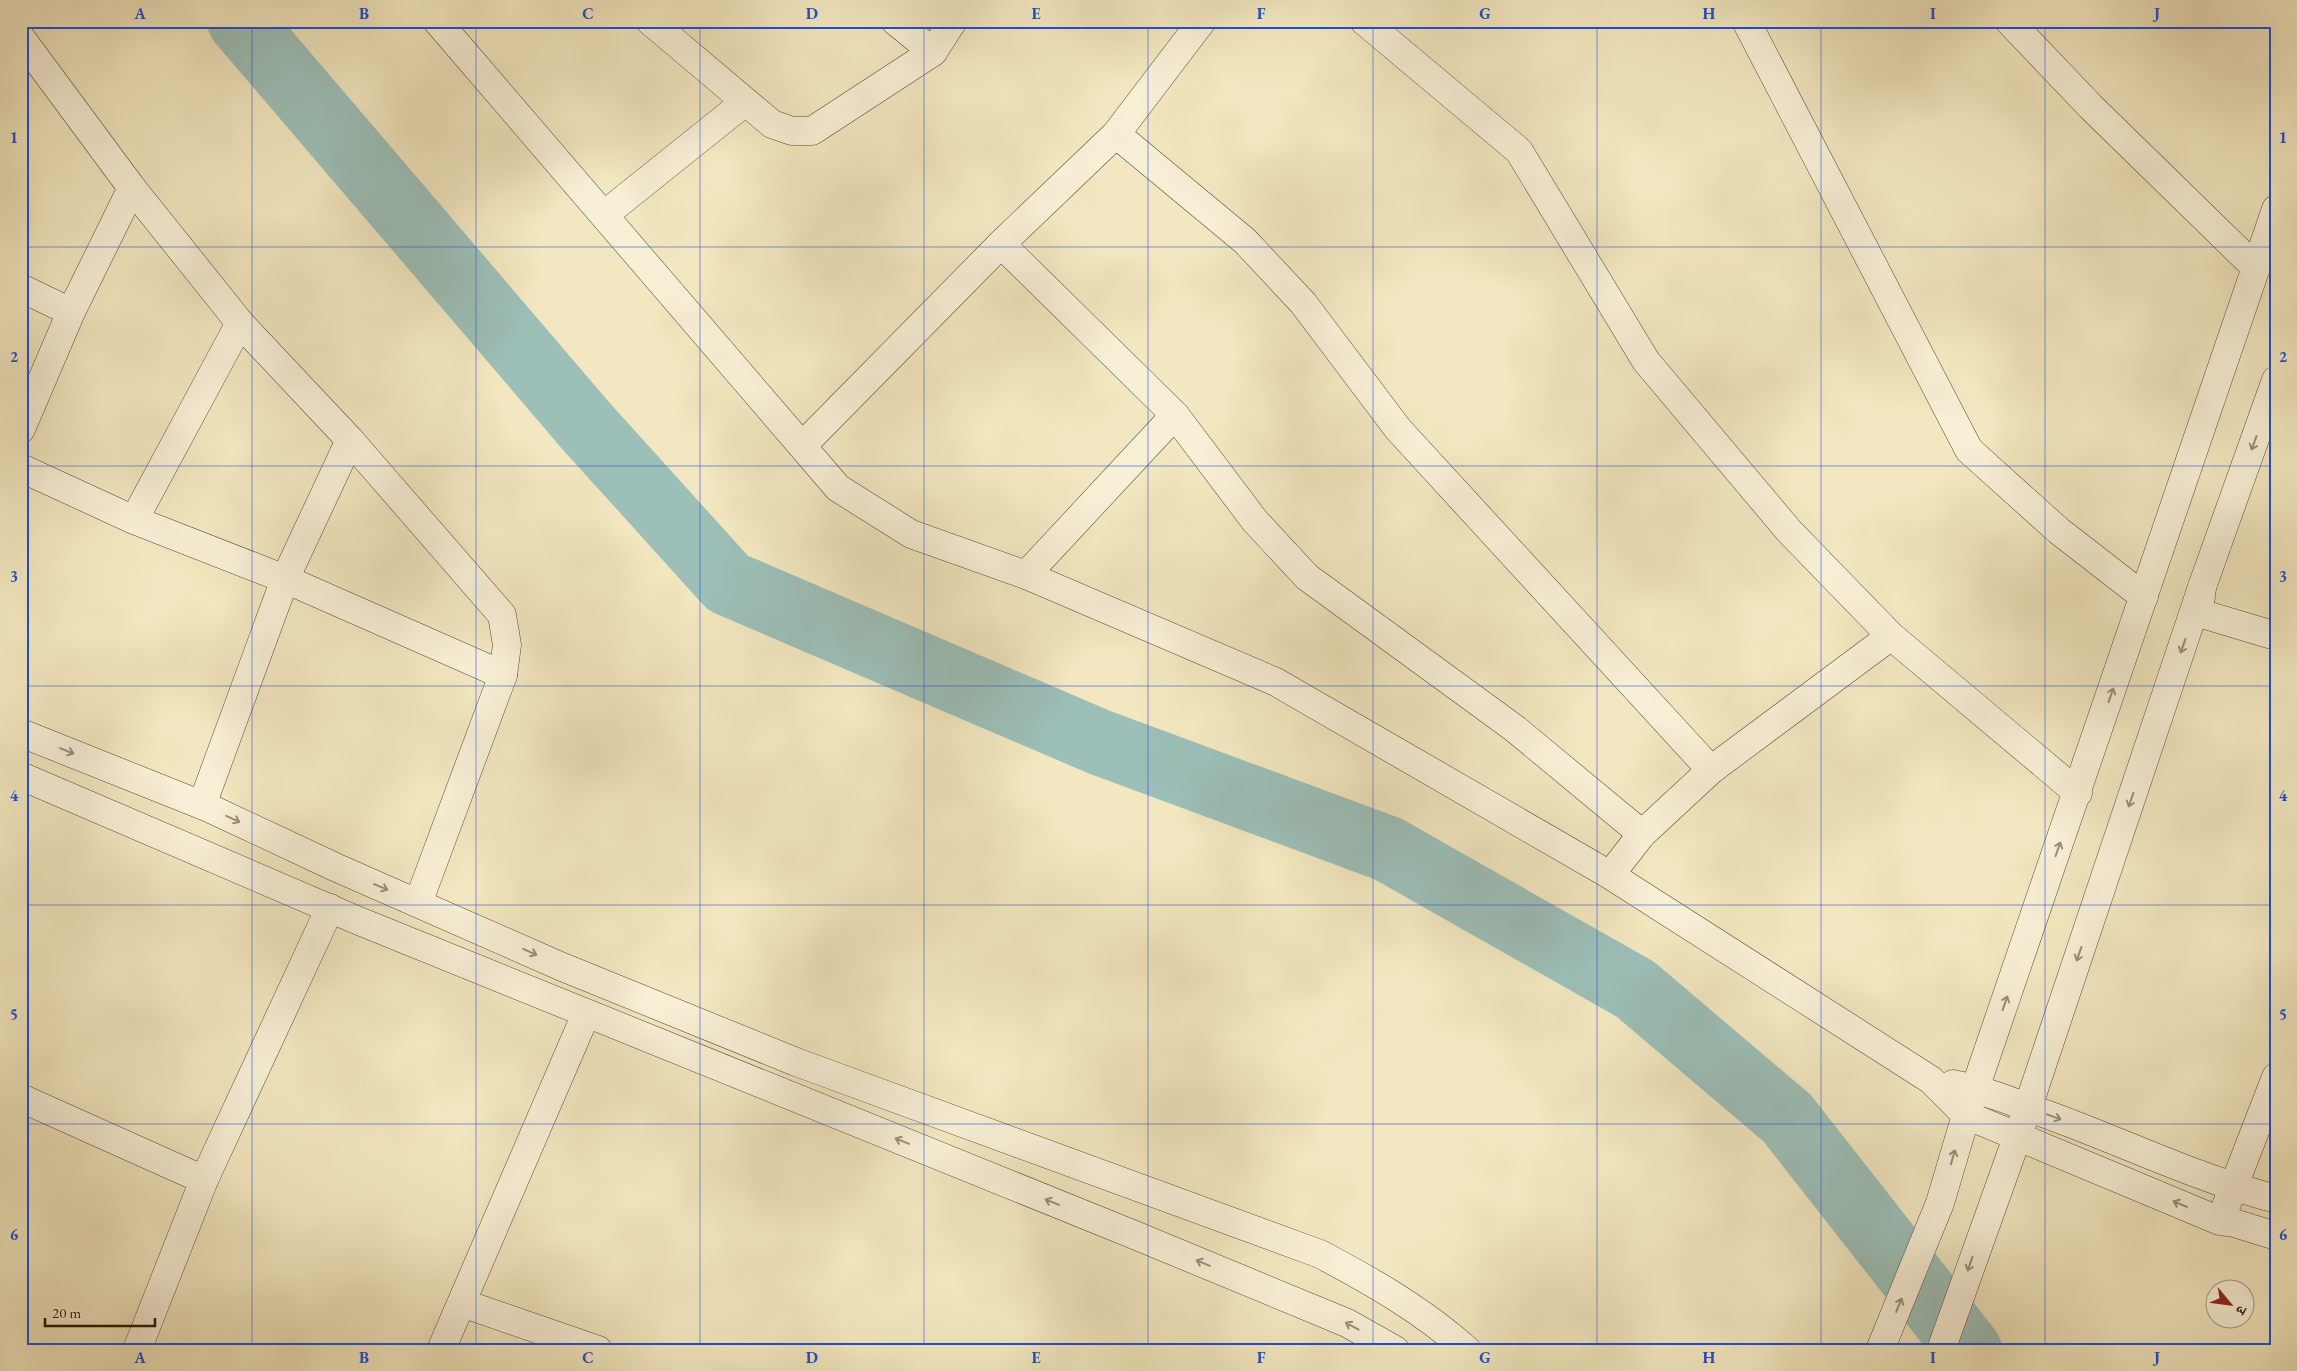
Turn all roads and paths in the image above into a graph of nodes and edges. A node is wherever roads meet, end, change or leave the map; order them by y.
1 (437, 21) edge
2 (650, 21) edge
3 (895, 21) edge
4 (953, 21) edge
5 (1202, 21) edge
6 (1364, 21) edge
7 (1746, 21) edge
8 (2009, 21) edge
9 (21, 38) edge
10 (933, 52) junction
11 (745, 102) junction
12 (1116, 134) junction
13 (132, 188) junction
14 (2276, 209) edge
15 (604, 215) junction
16 (1001, 244) junction
17 (2256, 268) junction
18 (21, 288) edge
19 (71, 312) junction
20 (240, 323) junction
21 (2276, 380) edge
22 (1175, 415) junction
23 (21, 429) edge
24 (350, 440) junction
25 (803, 445) junction
26 (21, 468) edge
27 (134, 520) junction
28 (1026, 574) junction
29 (285, 579) junction
30 (2202, 586) junction
31 (2144, 597) junction
32 (1892, 636) junction
33 (2276, 636) edge
34 (502, 675) junction
35 (21, 733) edge
36 (1711, 770) junction
37 (21, 776) edge
38 (2078, 793) junction
39 (202, 805) junction
40 (1642, 834) junction
41 (1610, 876) junction
42 (418, 903) junction
43 (330, 908) junction
44 (586, 1014) junction
45 (2276, 1077) edge
46 (1931, 1080) junction
47 (1976, 1088) junction
48 (21, 1098) edge
49 (2028, 1107) junction
50 (1966, 1115) junction
51 (2017, 1136) junction
52 (204, 1180) junction
53 (2234, 1188) junction
54 (2276, 1200) edge
55 (2220, 1221) junction
56 (2276, 1236) edge
57 (462, 1303) junction
58 (1393, 1349) edge
59 (137, 1350) edge
60 (442, 1350) edge
61 (598, 1350) edge
62 (1467, 1350) edge
63 (1880, 1350) edge
64 (1941, 1350) edge

1 - 15 street
2 - 11 street
3 - 10 street
4 - 10 street
5 - 12 street
6 - 32 street
7 - 31 street
8 - 17 street
9 - 13 street
10 - 11 street
11 - 15 street
12 - 16 street
12 - 36 street
13 - 19 street
13 - 20 street
14 - 17 street
15 - 25 street
16 - 22 street
16 - 25 street
17 - 31 street
18 - 19 street
19 - 23 street
20 - 24 street
20 - 27 street
21 -> 30 street
22 - 28 street
22 - 40 street
24 - 29 street
24 - 34 street
25 - 28 street
26 - 27 street
27 - 29 street
28 - 41 street
29 - 34 street
29 - 39 street
30 - 33 street
30 -> 49 street
38 -> 31 street
32 - 36 street
32 - 38 street
34 - 42 street
35 -> 39 street
36 - 40 street
37 - 43 street
47 -> 38 street
39 -> 42 street
40 - 41 street
41 - 46 street
42 -> 62 street
43 - 44 street
43 - 52 street
44 - 57 street
58 -> 44 street
45 - 53 street
46 - 47 street
46 - 50 street
47 - 49 street
47 - 50 street
48 - 52 street
49 - 51 street
49 -> 53 street
50 - 51 street
63 -> 50 street
55 -> 51 street
51 -> 64 street
52 - 59 street
53 - 54 street
53 - 55 street
55 - 56 street
57 - 60 street
57 - 61 street

